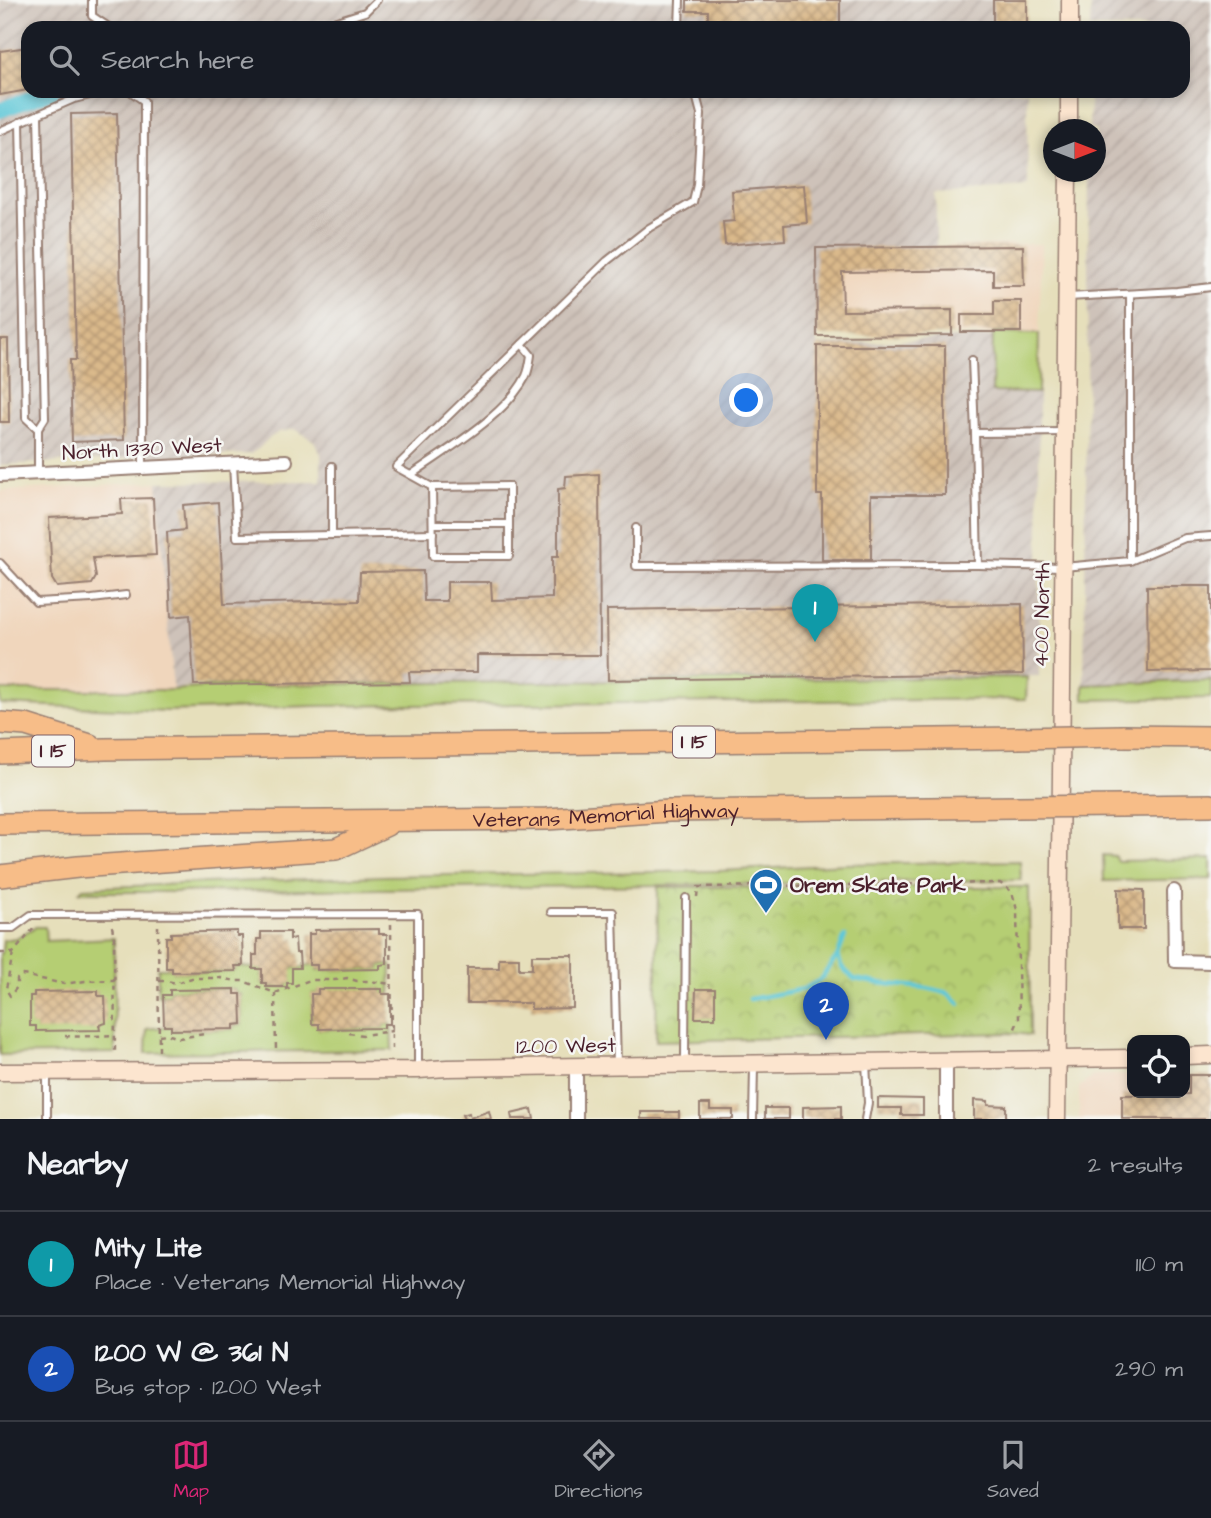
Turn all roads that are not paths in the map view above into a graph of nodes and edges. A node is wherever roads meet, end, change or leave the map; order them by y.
1 (93, 0) edge
2 (377, 0) edge
3 (680, 0) edge
4 (1070, 0) edge
5 (100, 21) edge
6 (337, 21) edge
7 (679, 21) edge
8 (1070, 21) edge
9 (78, 98) edge
10 (140, 98) edge
11 (697, 98) edge
12 (1069, 98) edge
13 (38, 115) junction
14 (1069, 119) edge
15 (20, 122) junction
16 (0, 131) edge
17 (1068, 182) edge
18 (1211, 287) edge
19 (1130, 294) junction
20 (1067, 297) junction
21 (522, 344) junction
22 (972, 360) dead end
23 (38, 429) junction
24 (1065, 432) junction
25 (975, 433) junction
26 (286, 461) dead end
27 (233, 464) junction
28 (332, 466) dead end
29 (142, 469) junction
30 (38, 473) junction
31 (0, 475) edge
32 (411, 475) junction
33 (432, 487) junction
34 (433, 524) junction
35 (509, 524) junction
36 (636, 528) dead end
37 (433, 533) junction
38 (331, 535) junction
39 (1211, 536) edge
40 (1130, 561) junction
41 (0, 563) edge
42 (978, 565) junction
43 (1063, 567) junction
44 (126, 595) dead end
45 (0, 723) edge
46 (1211, 737) edge
47 (105, 750) junction
48 (0, 753) edge
49 (1211, 805) edge
50 (395, 821) junction
51 (0, 824) edge
52 (0, 876) edge
53 (1174, 891) dead end
54 (686, 898) dead end
55 (551, 912) dead end
56 (0, 928) edge
57 (1211, 962) edge
58 (1211, 1055) edge
59 (1190, 1056) edge
60 (1127, 1058) edge
61 (946, 1060) junction
62 (1057, 1060) junction
63 (866, 1062) junction
64 (754, 1064) junction
65 (685, 1065) junction
66 (617, 1067) junction
67 (576, 1068) junction
68 (418, 1070) junction
69 (0, 1072) edge
70 (47, 1072) junction
71 (47, 1119) edge
72 (576, 1119) edge
73 (753, 1119) edge
74 (865, 1119) edge
75 (946, 1119) edge
76 (1057, 1119) edge

1 - 5 lane
2 - 6 lane
3 - 7 lane
4 - 8 street
9 - 13 lane
10 - 29 lane
11 - 21 lane
12 - 14 street
13 - 15 lane
13 - 23 lane
15 - 16 lane
15 - 23 lane
17 - 20 street, 400 North
18 - 19 lane
19 - 20 lane
19 - 40 lane
20 - 24 street, 400 North
21 - 32 lane
21 - 32 lane
22 - 25 lane
23 - 30 lane
24 - 25 lane
24 - 43 street, 400 North
25 - 42 lane
26 - 27 street, North 1330 West
27 - 29 street, North 1330 West
27 - 38 lane
28 - 38 lane
29 - 30 street, North 1330 West
30 - 31 street, North 1330 West
32 - 33 lane
33 - 34 lane
33 - 35 lane
34 - 35 lane
34 - 37 lane
35 - 37 lane
36 - 42 lane
37 - 38 lane
39 - 40 lane
40 - 43 lane
41 - 44 lane
42 - 43 lane
43 - 62 street, 400 North
45 - 47 highway
46 - 47 highway, I 15, bridge
47 - 48 highway, I 15
49 - 50 highway, Veterans Memorial Highway, bridge
50 - 51 highway, Veterans Memorial Highway
50 - 52 highway
53 - 57 street
54 - 65 lane
55 - 66 lane
56 - 68 lane
58 - 59 street
60 - 62 street, 1200 West
61 - 62 street, 1200 West
61 - 63 street, 1200 West
61 - 75 street
62 - 76 street, 400 North
63 - 64 street, 1200 West
63 - 74 lane
64 - 65 street, 1200 West
64 - 73 lane
65 - 66 street, 1200 West
66 - 67 street, 1200 West
67 - 68 street, 1200 West
67 - 72 street
68 - 70 street, 1200 West
69 - 70 street, 1200 West
70 - 71 lane

